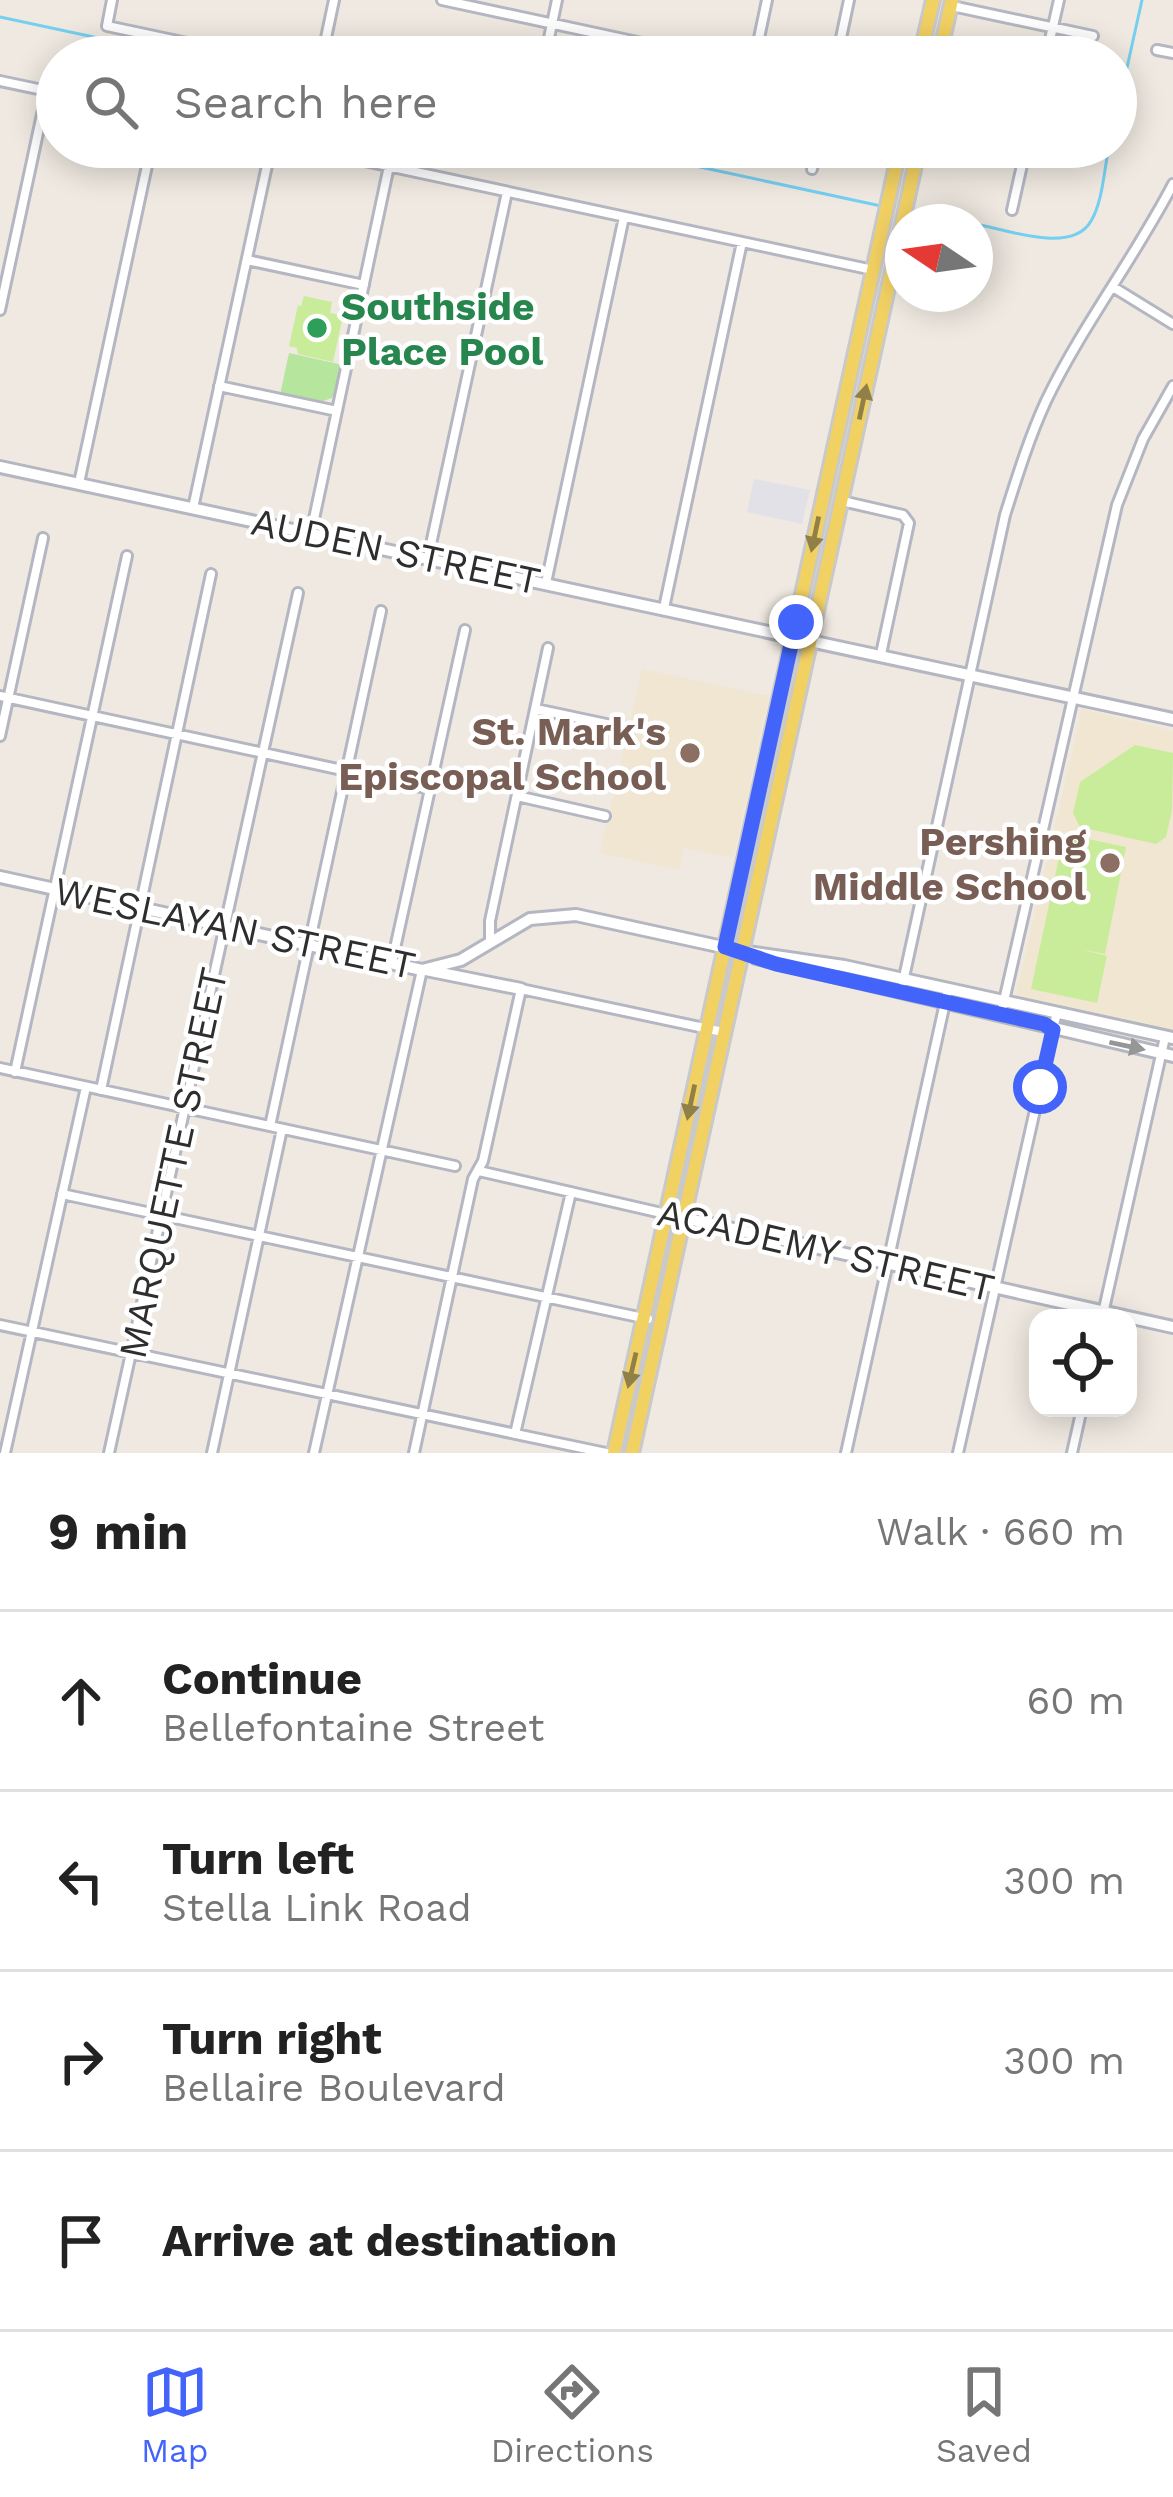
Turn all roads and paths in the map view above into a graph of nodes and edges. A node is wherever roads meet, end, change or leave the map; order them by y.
1 (112, 0) edge
2 (334, 0) edge
3 (442, 0) edge
4 (557, 0) edge
5 (767, 0) edge
6 (849, 0) edge
7 (933, 0) edge
8 (1059, 0) edge
9 (950, 2) edge
10 (552, 24) junction
11 (1052, 27) junction
12 (154, 36) edge
13 (326, 36) edge
14 (549, 36) edge
15 (608, 36) edge
16 (759, 36) edge
17 (841, 36) edge
18 (925, 36) edge
19 (943, 36) edge
20 (1050, 36) edge
21 (1093, 36) dead end
22 (1156, 50) dead end
23 (1173, 53) edge
24 (0, 81) edge
25 (36, 89) edge
26 (36, 159) edge
27 (146, 168) edge
28 (267, 168) edge
29 (389, 168) edge
30 (398, 168) edge
31 (895, 168) edge
32 (915, 168) edge
33 (1021, 168) edge
34 (1173, 184) edge
35 (507, 192) junction
36 (907, 204) edge
37 (1012, 210) dead end
38 (624, 217) junction
39 (742, 242) junction
40 (247, 260) junction
41 (872, 270) junction
42 (885, 273) edge
43 (364, 285) junction
44 (1113, 286) junction
45 (885, 301) edge
46 (0, 310) edge
47 (1173, 324) edge
48 (852, 360) junction
49 (871, 364) junction
50 (219, 386) junction
51 (1173, 386) edge
52 (337, 411) junction
53 (0, 466) edge
54 (829, 467) junction
55 (847, 471) junction
56 (79, 483) junction
57 (841, 500) junction
58 (193, 508) junction
59 (311, 533) junction
60 (43, 538) dead end
61 (127, 556) dead end
62 (428, 558) junction
63 (212, 574) dead end
64 (546, 583) junction
65 (298, 592) dead end
66 (664, 608) junction
67 (381, 611) dead end
68 (465, 630) dead end
69 (793, 635) junction
70 (810, 639) junction
71 (548, 648) dead end
72 (881, 655) junction
73 (971, 675) junction
74 (4, 697) edge
75 (1072, 697) junction
76 (536, 709) junction
77 (92, 717) junction
78 (1173, 719) edge
79 (625, 728) dead end
80 (177, 735) junction
81 (0, 736) edge
82 (262, 753) junction
83 (767, 756) junction
84 (784, 758) junction
85 (346, 771) junction
86 (430, 789) junction
87 (517, 796) junction
88 (605, 816) dead end
89 (743, 868) junction
90 (758, 871) junction
91 (0, 877) edge
92 (55, 889) junction
93 (140, 909) junction
94 (225, 926) junction
95 (490, 941) junction
96 (310, 944) junction
97 (725, 947) junction
98 (741, 951) junction
99 (461, 960) junction
100 (392, 962) junction
101 (422, 970) junction
102 (471, 979) junction
103 (902, 986) junction
104 (521, 989) junction
105 (946, 995) junction
106 (1002, 1008) junction
107 (1057, 1012) junction
108 (708, 1028) junction
109 (1053, 1030) junction
110 (723, 1032) junction
111 (1169, 1037) edge
112 (1167, 1055) edge
113 (0, 1068) edge
114 (14, 1072) junction
115 (86, 1087) junction
116 (101, 1090) junction
117 (185, 1108) junction
118 (270, 1126) junction
119 (282, 1129) junction
120 (382, 1150) junction
121 (455, 1166) dead end
122 (479, 1171) junction
123 (571, 1192) junction
124 (62, 1194) junction
125 (666, 1214) junction
126 (161, 1215) junction
127 (683, 1218) junction
128 (259, 1236) junction
129 (356, 1257) junction
130 (888, 1264) junction
131 (452, 1277) junction
132 (995, 1287) junction
133 (545, 1297) junction
134 (1080, 1309) edge
135 (1104, 1309) edge
136 (644, 1318) junction
137 (1137, 1321) edge
138 (661, 1322) junction
139 (0, 1325) edge
140 (1173, 1327) edge
141 (32, 1332) junction
142 (131, 1352) junction
143 (229, 1373) junction
144 (327, 1394) junction
145 (422, 1414) junction
146 (1080, 1417) edge
147 (515, 1434) junction
148 (5, 1453) edge
149 (110, 1453) edge
150 (212, 1453) edge
151 (314, 1453) edge
152 (414, 1453) edge
153 (610, 1453) edge
154 (632, 1453) edge
155 (847, 1453) edge
156 (958, 1453) edge
157 (1072, 1453) edge

1 - 12 street
2 - 13 street
3 - 10 street
4 - 10 street
5 - 16 street
6 - 17 street
7 - 18 main road
8 - 11 street
9 - 11 street
9 - 19 main road
10 - 14 street
10 - 15 street
11 - 20 street
11 - 21 street
22 - 23 street
24 - 25 street
26 - 46 street
27 - 56 street
28 - 40 street
29 - 43 street
30 - 35 street
31 - 41 main road
32 - 36 main road
33 - 37 street
34 - 44 street
35 - 38 street
35 - 62 street
38 - 39 street
38 - 64 street
39 - 41 street
39 - 66 street
40 - 43 street
40 - 50 street
41 - 42 main road
41 - 48 main road
43 - 52 street
44 - 47 street
44 - 73 street
45 - 49 main road
48 - 49 main road
48 - 54 main road
55 -> 49 main road
50 - 52 street
50 - 58 street
51 - 75 street
52 - 59 street
53 - 56 street, AUDEN STREET
54 - 55 main road
54 -> 69 main road
55 - 57 main road
56 - 58 street, AUDEN STREET
57 - 70 main road
57 - 72 street
58 - 59 street, AUDEN STREET
59 - 62 street, AUDEN STREET
60 - 74 street
61 - 77 street
62 - 64 street, AUDEN STREET
63 - 80 street
64 - 66 street, AUDEN STREET
65 - 82 street, MARQUETTE STREET
66 - 69 street, AUDEN STREET
67 - 85 street
68 - 86 street
69 - 70 street, AUDEN STREET
69 - 83 main road
70 - 72 street, AUDEN STREET
70 - 84 main road
71 - 76 street
72 - 73 street, AUDEN STREET
73 - 75 street, AUDEN STREET
73 - 103 street
74 - 77 street
74 - 81 street
75 - 78 street, AUDEN STREET
75 - 106 street
76 - 79 street
76 - 87 street
77 - 80 street
77 - 92 street
80 - 82 street
80 - 93 street
82 - 85 street
82 - 94 street, MARQUETTE STREET
83 - 84 main road
83 - 89 main road
84 - 90 main road
85 - 86 street
85 - 96 street
86 - 100 street
87 - 88 street
87 - 95 street
89 - 90 main road
89 - 97 main road
90 - 98 main road
91 - 92 street, WESLAYAN STREET
92 - 93 street, WESLAYAN STREET
92 - 114 street
93 - 94 street, WESLAYAN STREET
93 - 116 street
94 - 96 street, WESLAYAN STREET
94 - 117 street, MARQUETTE STREET
95 - 97 street
95 - 99 street
96 - 100 street, WESLAYAN STREET
96 - 118 street
97 - 98 street
97 - 108 main road
98 - 103 street
98 - 110 main road
99 - 101 street
99 - 102 street, WESLAYAN STREET
100 - 101 street, WESLAYAN STREET
101 - 102 street, WESLAYAN STREET
101 - 120 street
102 - 104 street, WESLAYAN STREET
103 - 105 street
104 - 108 street, WESLAYAN STREET
104 - 122 street
105 - 106 street
105 - 130 street
106 - 107 street
106 - 109 street
107 - 109 street
107 - 111 street
108 - 110 street, WESLAYAN STREET
108 -> 125 main road
109 -> 112 street
109 - 132 street
110 - 127 main road
111 - 112 street
112 - 135 street
113 - 114 street
114 - 115 street
115 - 116 street
115 - 124 street
116 - 117 street
117 - 118 street
117 - 126 street, MARQUETTE STREET
118 - 119 street
119 - 120 street
119 - 128 street
120 - 121 street
120 - 129 street
122 - 123 street, ACADEMY STREET
122 - 131 street
123 - 125 street, ACADEMY STREET
123 - 133 street
124 - 126 street
124 - 141 street
125 - 127 street, ACADEMY STREET
125 - 136 main road
126 - 128 street
126 - 142 street, MARQUETTE STREET
127 - 130 street, ACADEMY STREET
127 - 138 main road
128 - 129 street
128 - 143 street
129 - 131 street
129 - 144 street
130 - 132 street, ACADEMY STREET
130 - 155 street
131 - 133 street
131 - 145 street
132 - 134 street, ACADEMY STREET
132 - 156 street
133 - 136 street
133 - 147 street
136 - 138 street
136 -> 153 main road
137 - 140 street, ACADEMY STREET
138 - 154 main road
139 - 141 street
141 - 142 street
141 - 148 street
142 - 143 street
142 - 149 street, MARQUETTE STREET
143 - 144 street
143 - 150 street
144 - 145 street
144 - 151 street
145 - 147 street
145 - 152 street
146 - 157 street
147 - 153 street

